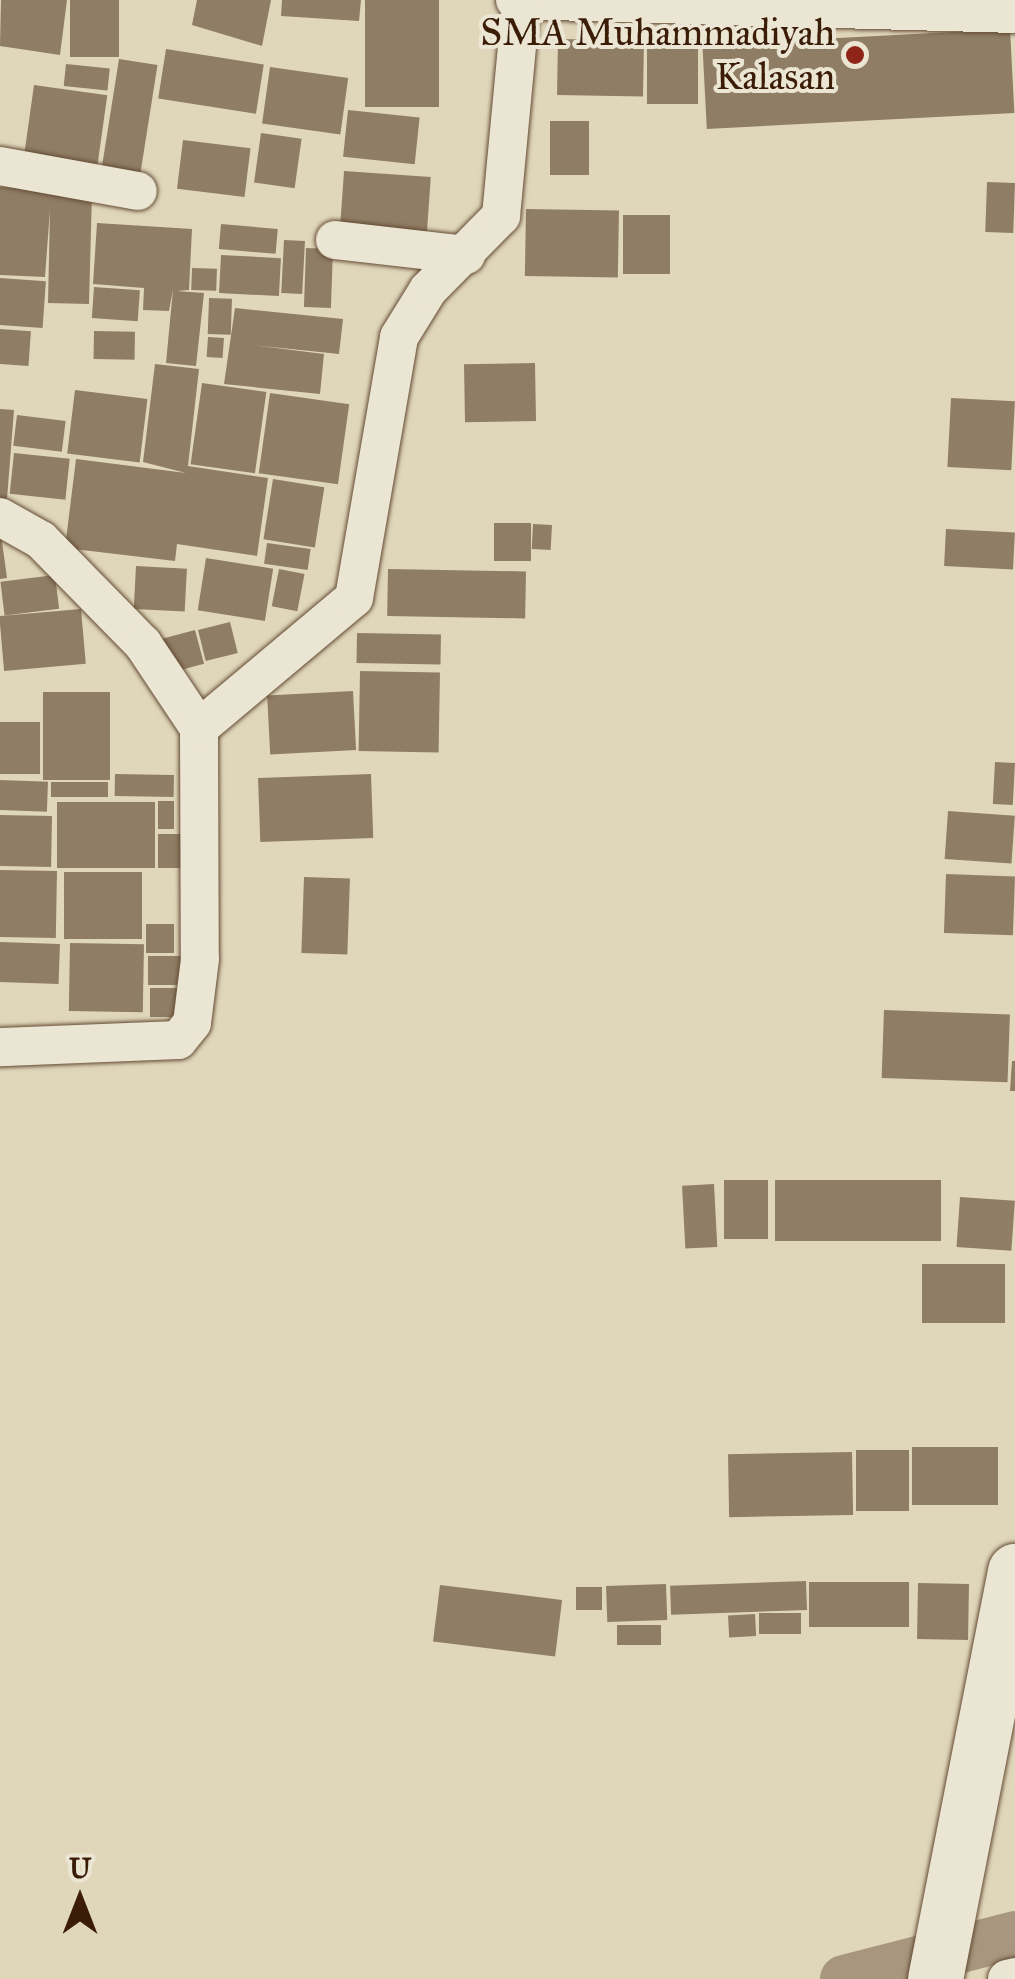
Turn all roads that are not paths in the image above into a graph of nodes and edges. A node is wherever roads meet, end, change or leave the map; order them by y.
1 (518, 3) edge
2 (1015, 14) edge
3 (0, 166) edge
4 (138, 191) dead end
5 (335, 240) dead end
6 (466, 255) junction
7 (0, 516) edge
8 (199, 728) junction
9 (0, 1047) edge
10 (1015, 1571) edge
11 (936, 1973) edge
12 (1015, 1977) edge
13 (1007, 1979) edge

1 - 2 street
1 - 6 street
3 - 4 street
5 - 6 street
6 - 8 street
7 - 8 street
8 - 9 street
10 - 11 main road
12 - 13 street

